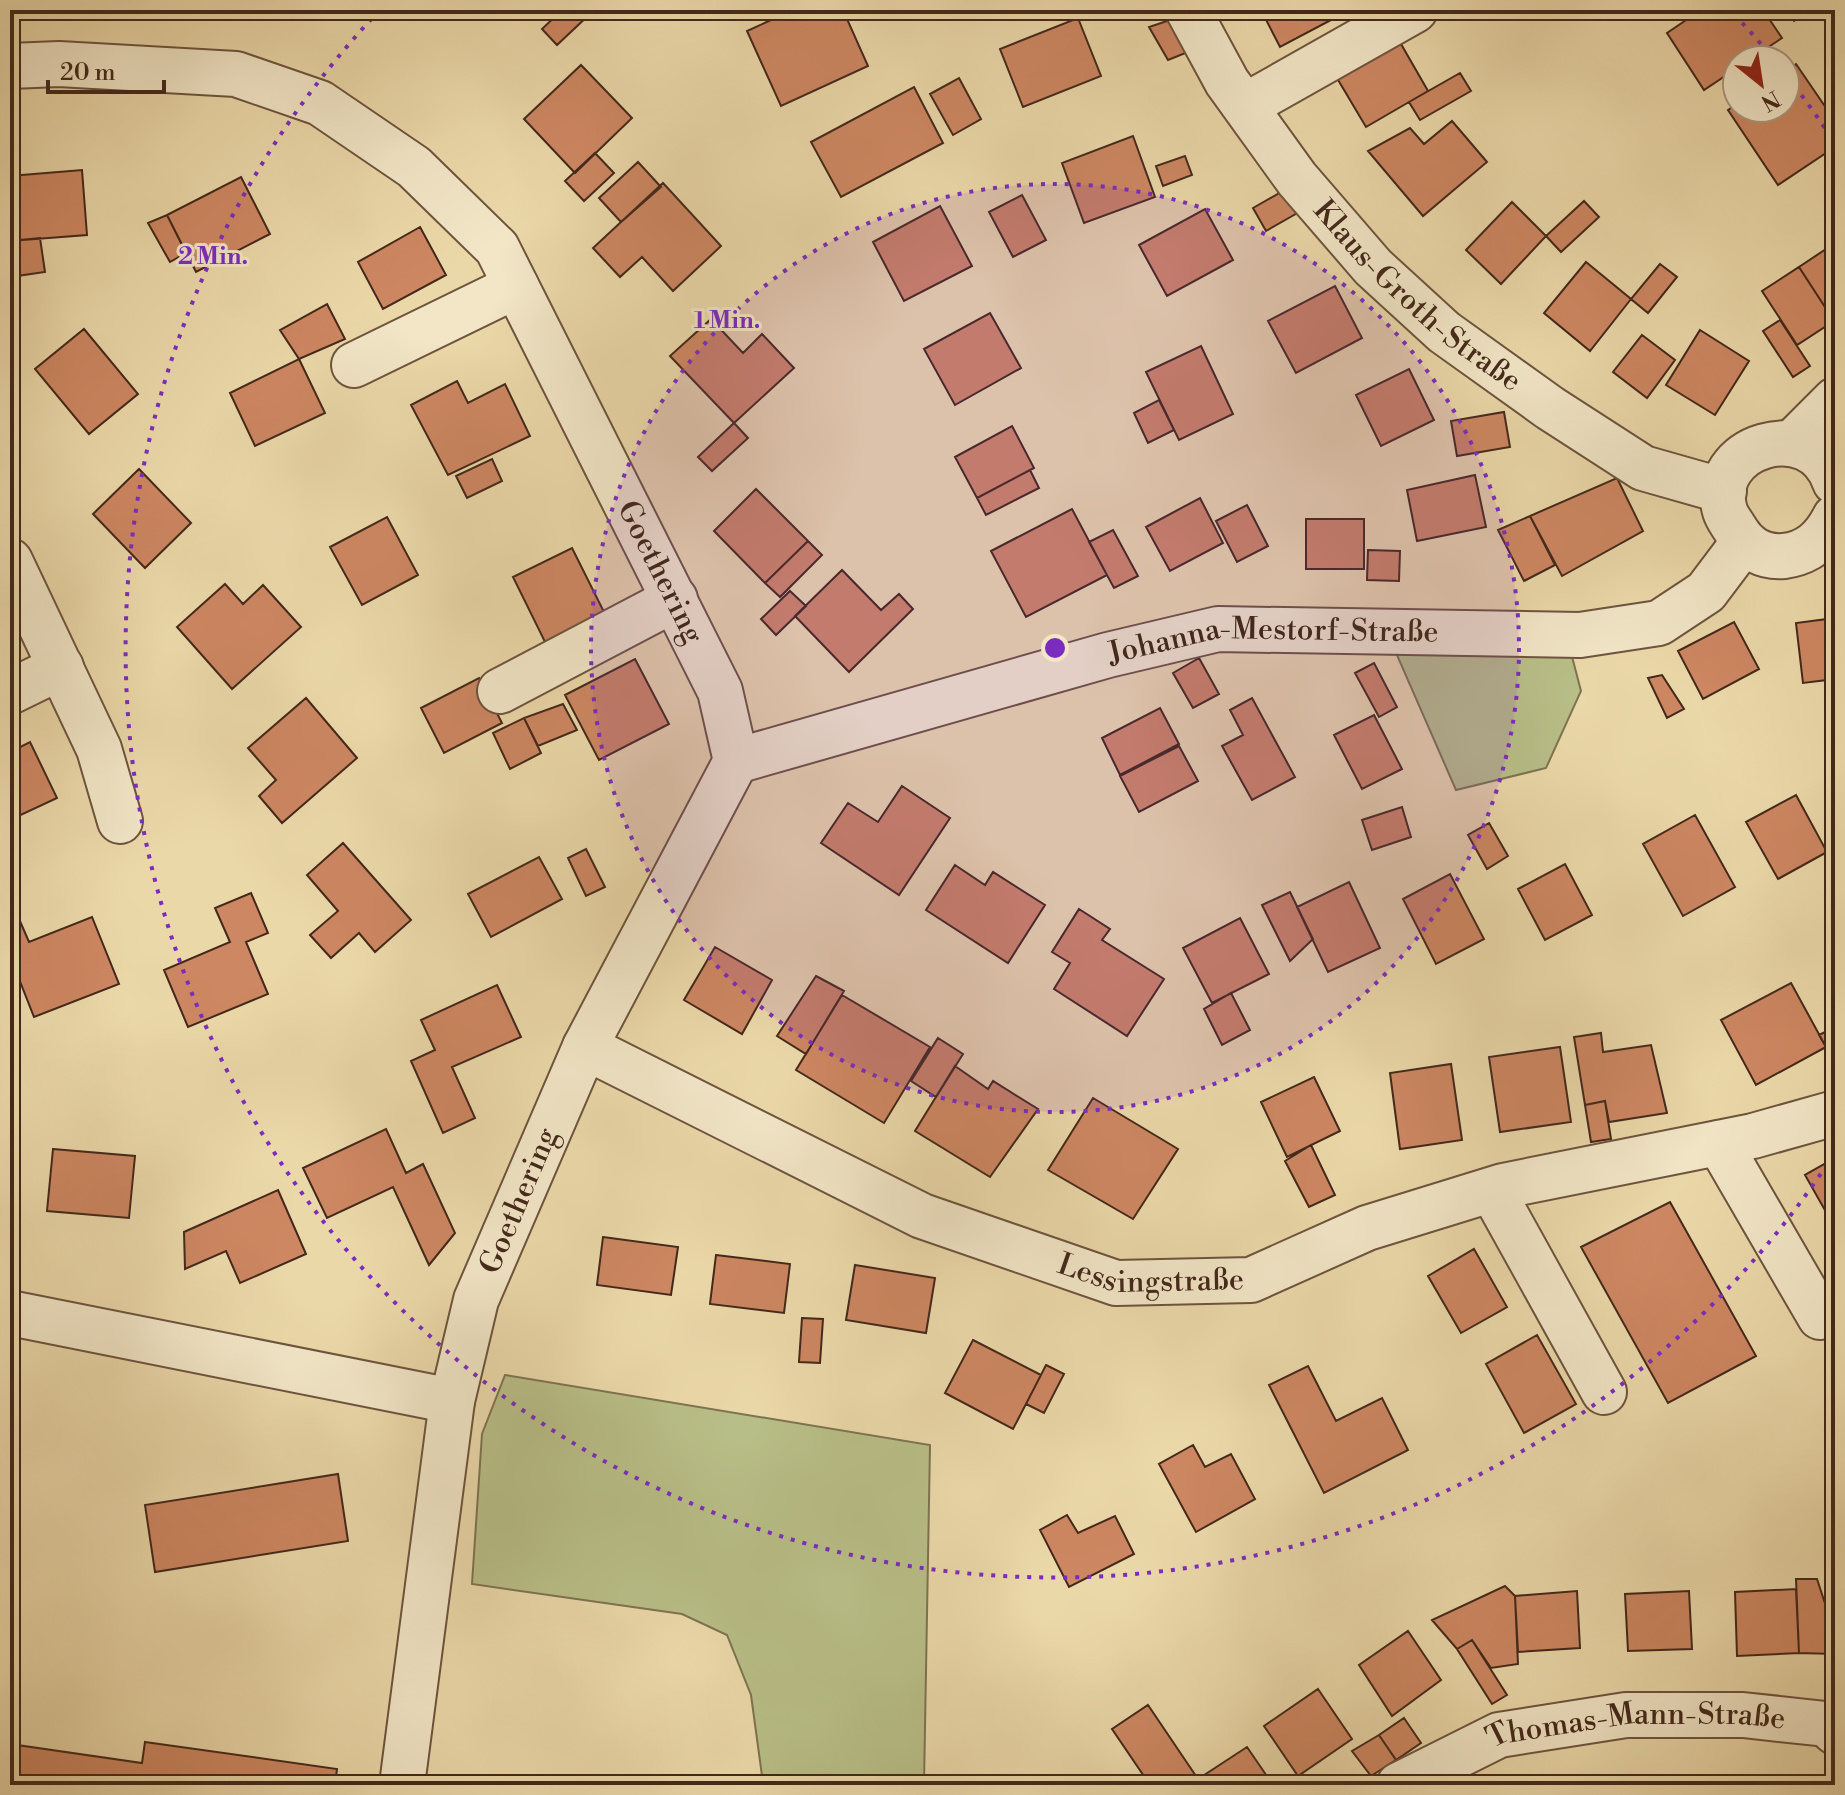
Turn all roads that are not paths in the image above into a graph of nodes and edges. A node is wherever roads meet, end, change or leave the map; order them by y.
1 (1188, 10) edge
2 (1415, 10) edge
3 (10, 66) edge
4 (1245, 106) junction
5 (516, 286) junction
6 (354, 365) dead end
7 (1835, 400) edge
8 (1792, 443) junction
9 (1835, 482) edge
10 (1724, 491) junction
11 (1835, 517) edge
12 (1743, 543) junction
13 (10, 561) edge
14 (675, 599) junction
15 (61, 667) junction
16 (500, 691) dead end
17 (10, 692) edge
18 (736, 761) junction
19 (120, 821) dead end
20 (585, 1047) junction
21 (1835, 1113) edge
22 (1719, 1143) junction
23 (1492, 1190) junction
24 (10, 1313) edge
25 (1820, 1317) dead end
26 (1604, 1392) dead end
27 (452, 1401) junction
28 (1832, 1725) edge
29 (402, 1785) edge
30 (1399, 1785) edge

1 - 4 street, Klaus-Groth-Straße
2 - 4 street
3 - 5 street, Goethering
4 - 10 street, Klaus-Groth-Straße
5 - 6 street
5 - 14 street, Goethering
7 - 8 street
8 - 9 street
8 - 10 street
10 - 12 street
11 - 12 street
12 - 18 street, Johanna-Mestorf-Straße
13 - 15 street
14 - 16 street
14 - 18 street, Goethering
15 - 17 street
15 - 19 street
18 - 20 street, Goethering
20 - 23 street, Lessingstraße
20 - 27 street, Goethering
21 - 22 street, Lessingstraße
22 - 23 street, Lessingstraße
22 - 25 street
23 - 26 street
24 - 27 street
27 - 29 street, Goethering
28 - 30 street, Thomas-Mann-Straße

